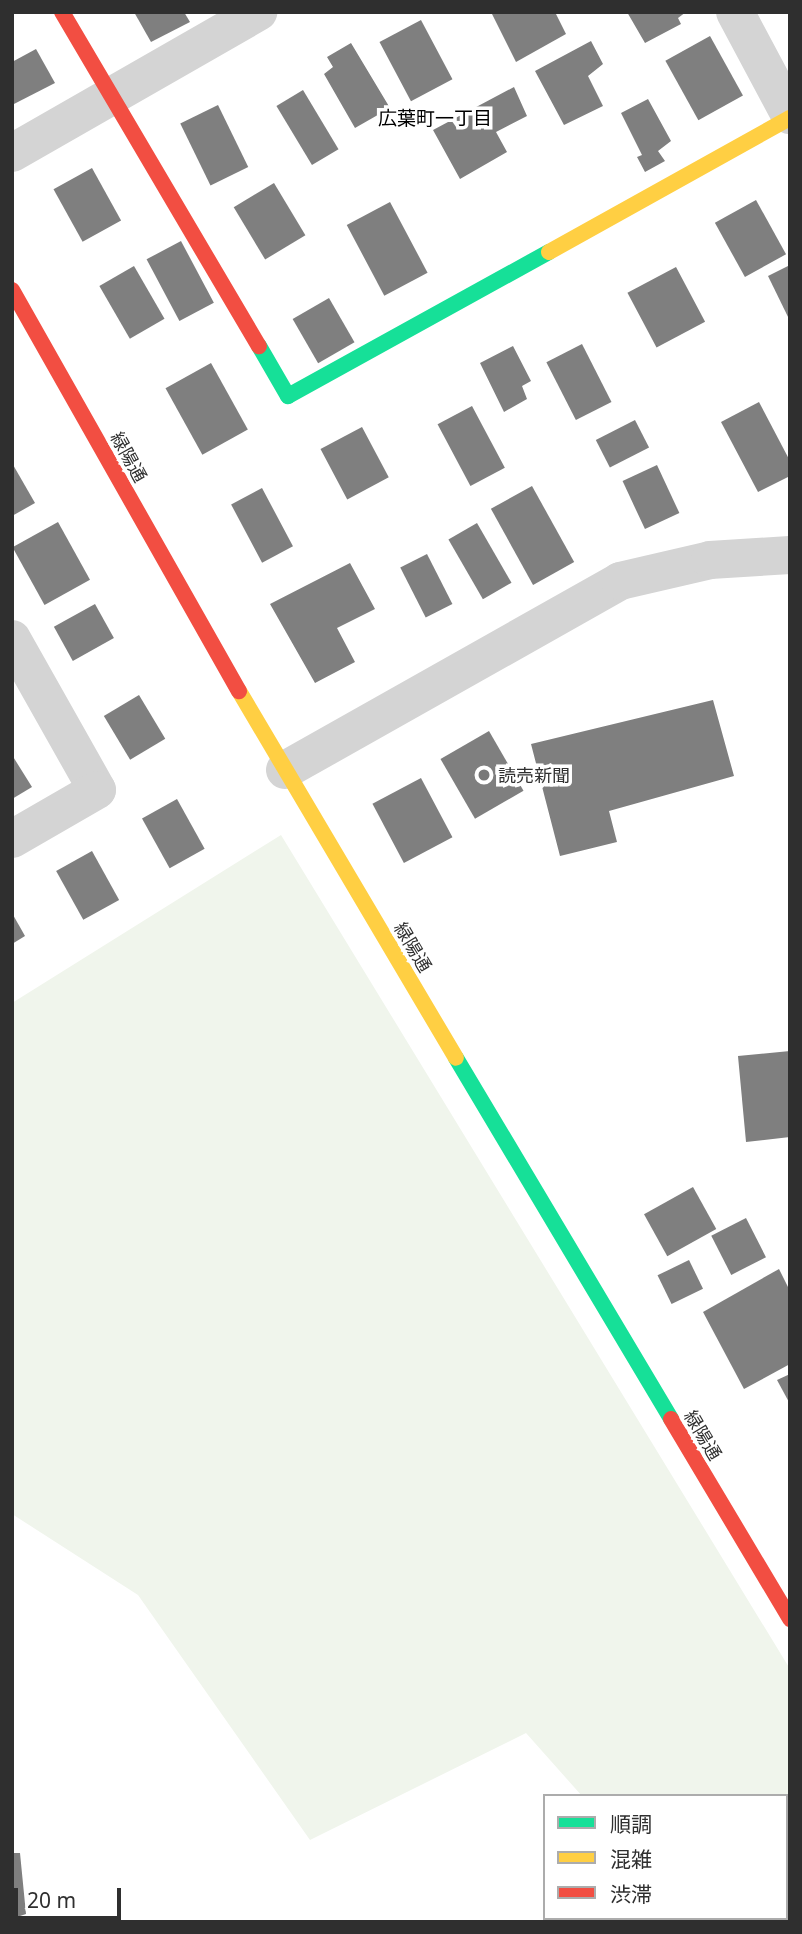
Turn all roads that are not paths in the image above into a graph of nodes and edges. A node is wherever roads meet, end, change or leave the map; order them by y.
1 (62, 12) edge
2 (258, 12) edge
3 (735, 12) edge
4 (113, 97) junction
5 (790, 116) edge
6 (12, 153) edge
7 (12, 290) edge
8 (790, 555) edge
9 (12, 639) edge
10 (285, 770) junction
11 (12, 839) edge
12 (790, 1619) edge

1 - 4 street
2 - 4 street
3 - 5 street
4 - 5 street
4 - 6 street
7 - 10 street, 緑陽通
8 - 10 street
9 - 11 street
10 - 12 street, 緑陽通

